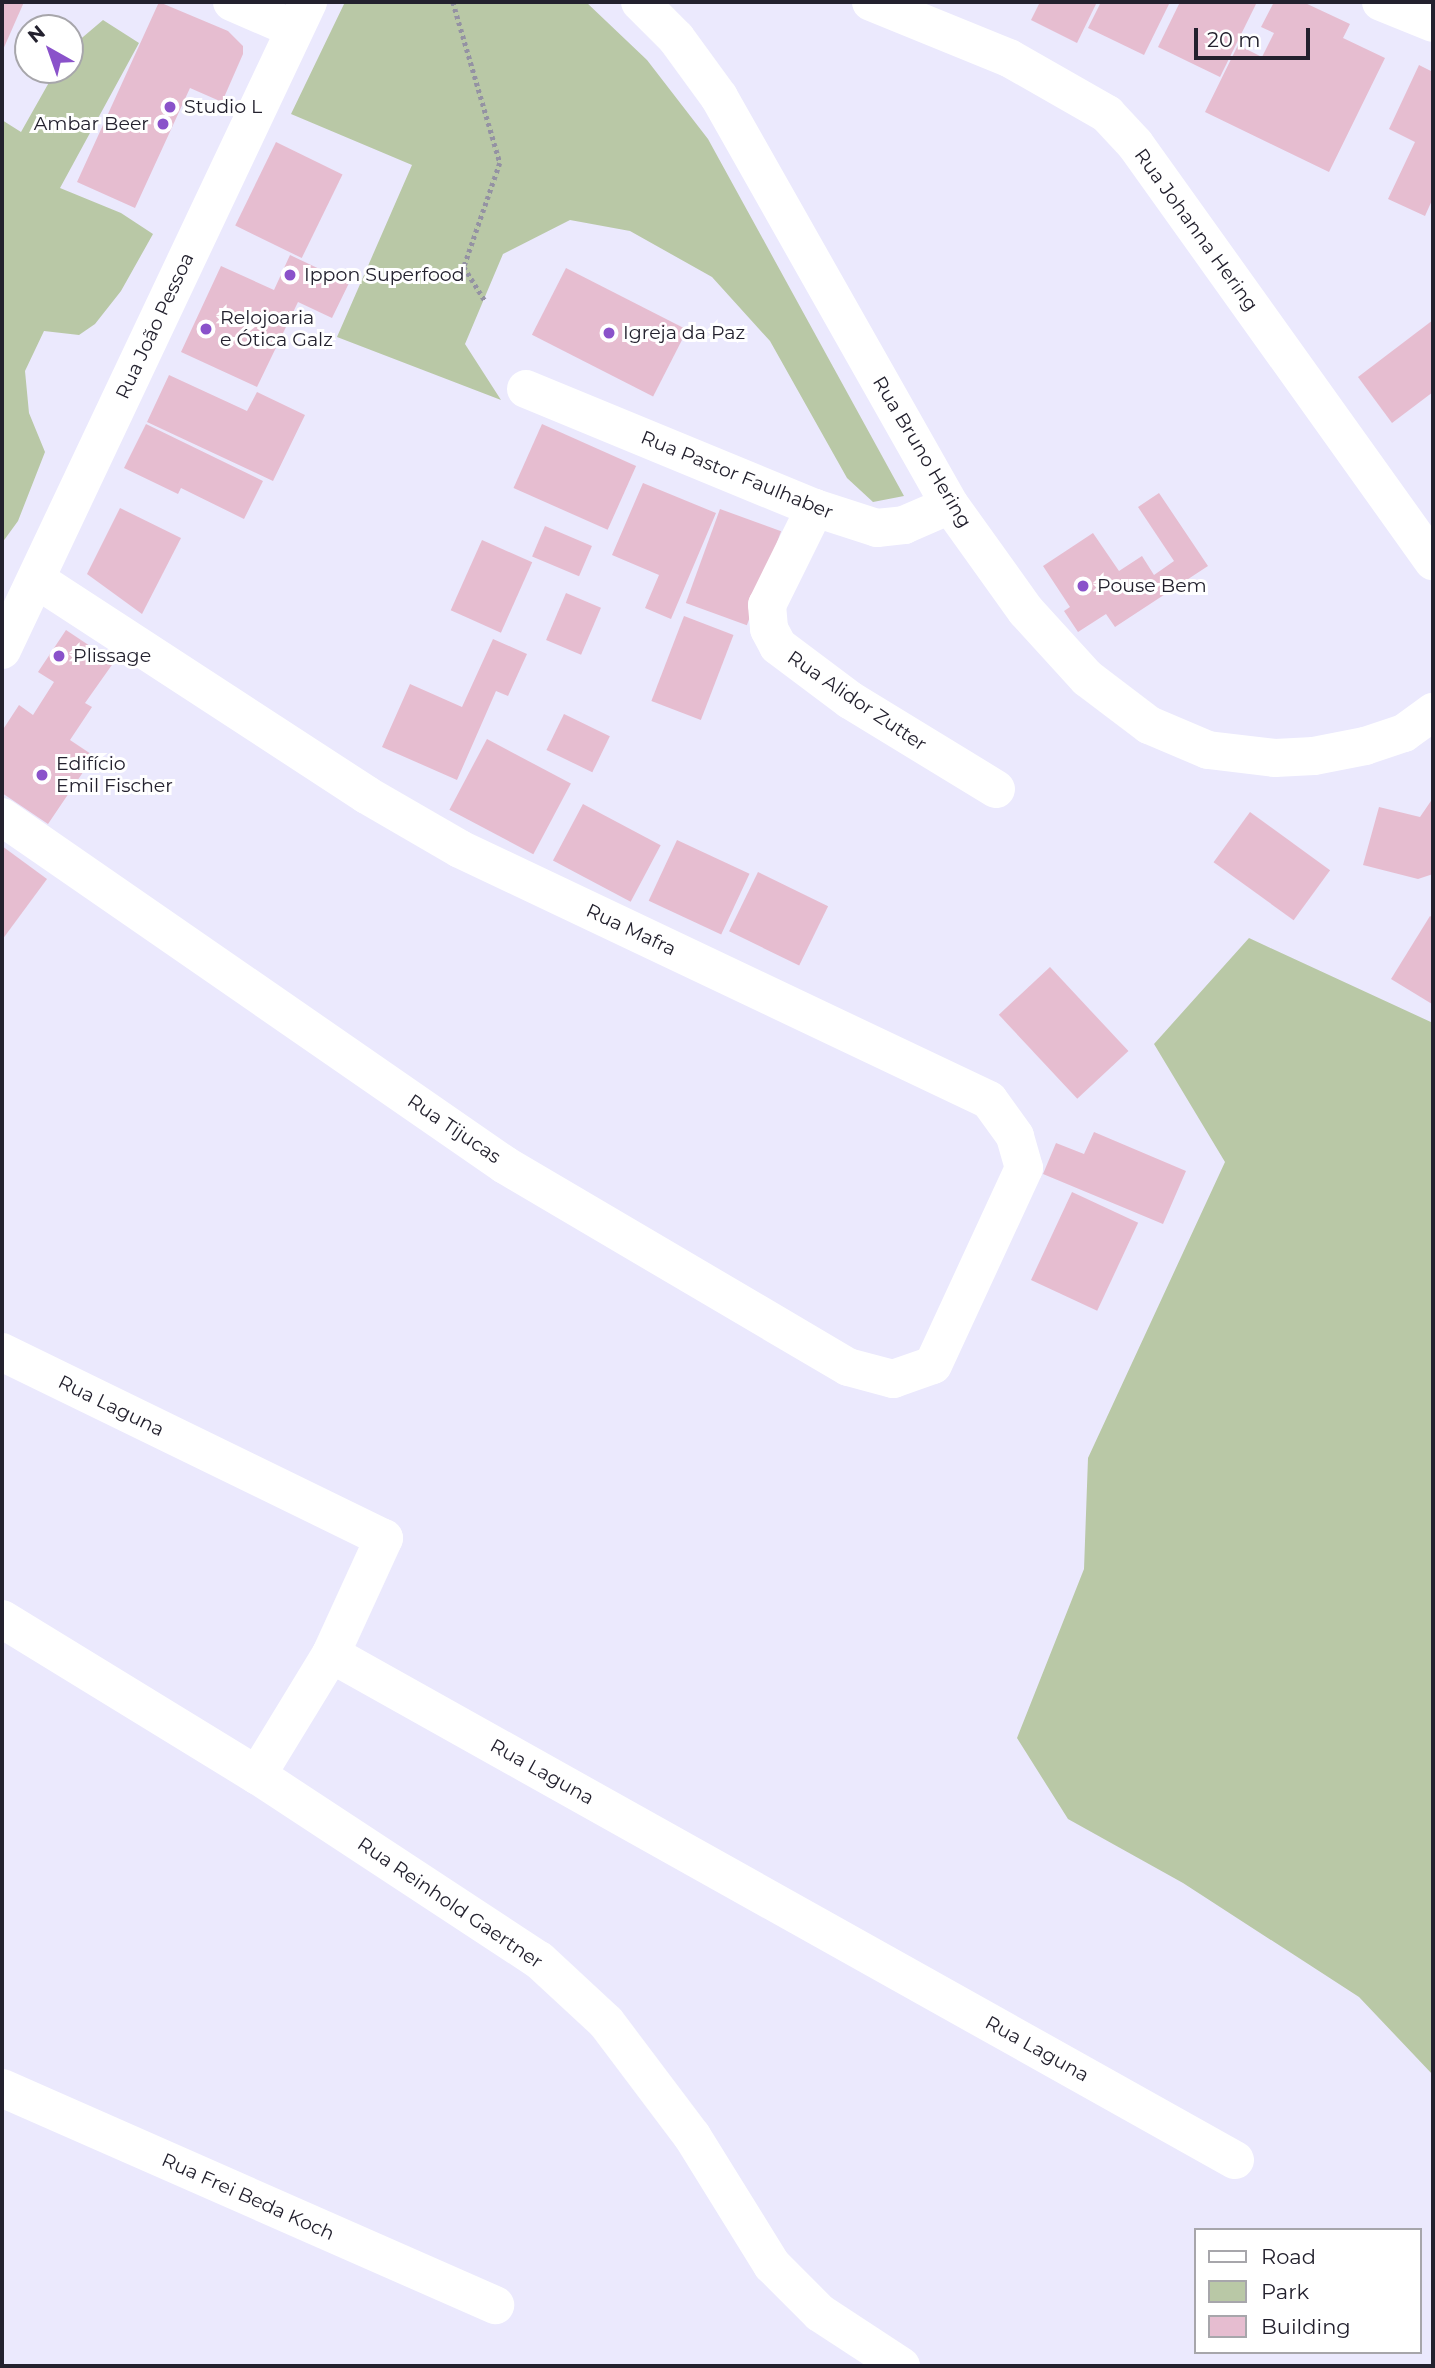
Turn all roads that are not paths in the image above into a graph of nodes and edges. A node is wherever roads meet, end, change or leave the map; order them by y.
1 (232, 2) edge
2 (640, 2) edge
3 (871, 2) edge
4 (1381, 2) edge
5 (301, 15) edge
6 (1433, 23) edge
7 (526, 389) dead end
8 (950, 505) junction
9 (815, 508) junction
10 (1433, 561) edge
11 (37, 580) junction
12 (2, 650) edge
13 (1433, 712) edge
14 (996, 789) dead end
15 (2, 817) edge
16 (2, 1352) edge
17 (933, 1365) joint
18 (2, 1619) edge
19 (331, 1654) junction
20 (257, 1775) junction
21 (2, 2088) edge
22 (1235, 2160) dead end
23 (495, 2305) dead end
24 (901, 2366) edge

1 - 5 street
2 - 8 street, Rua Bruno Hering
3 - 10 street, Rua Johanna Hering
4 - 6 street
5 - 11 street, Rua João Pessoa
7 - 9 street, Rua Pastor Faulhaber
8 - 9 street, Rua Pastor Faulhaber
8 - 13 street, Rua Bruno Hering
9 - 14 street, Rua Alidor Zutter
11 - 12 street, Rua João Pessoa
11 - 17 street, Rua Mafra
15 - 17 street, Rua Tijucas
16 - 19 street, Rua Laguna
18 - 20 street, Rua Reinhold Gaertner
19 - 20 street
19 - 22 street, Rua Laguna
20 - 24 street, Rua Reinhold Gaertner
21 - 23 street, Rua Frei Beda Koch

